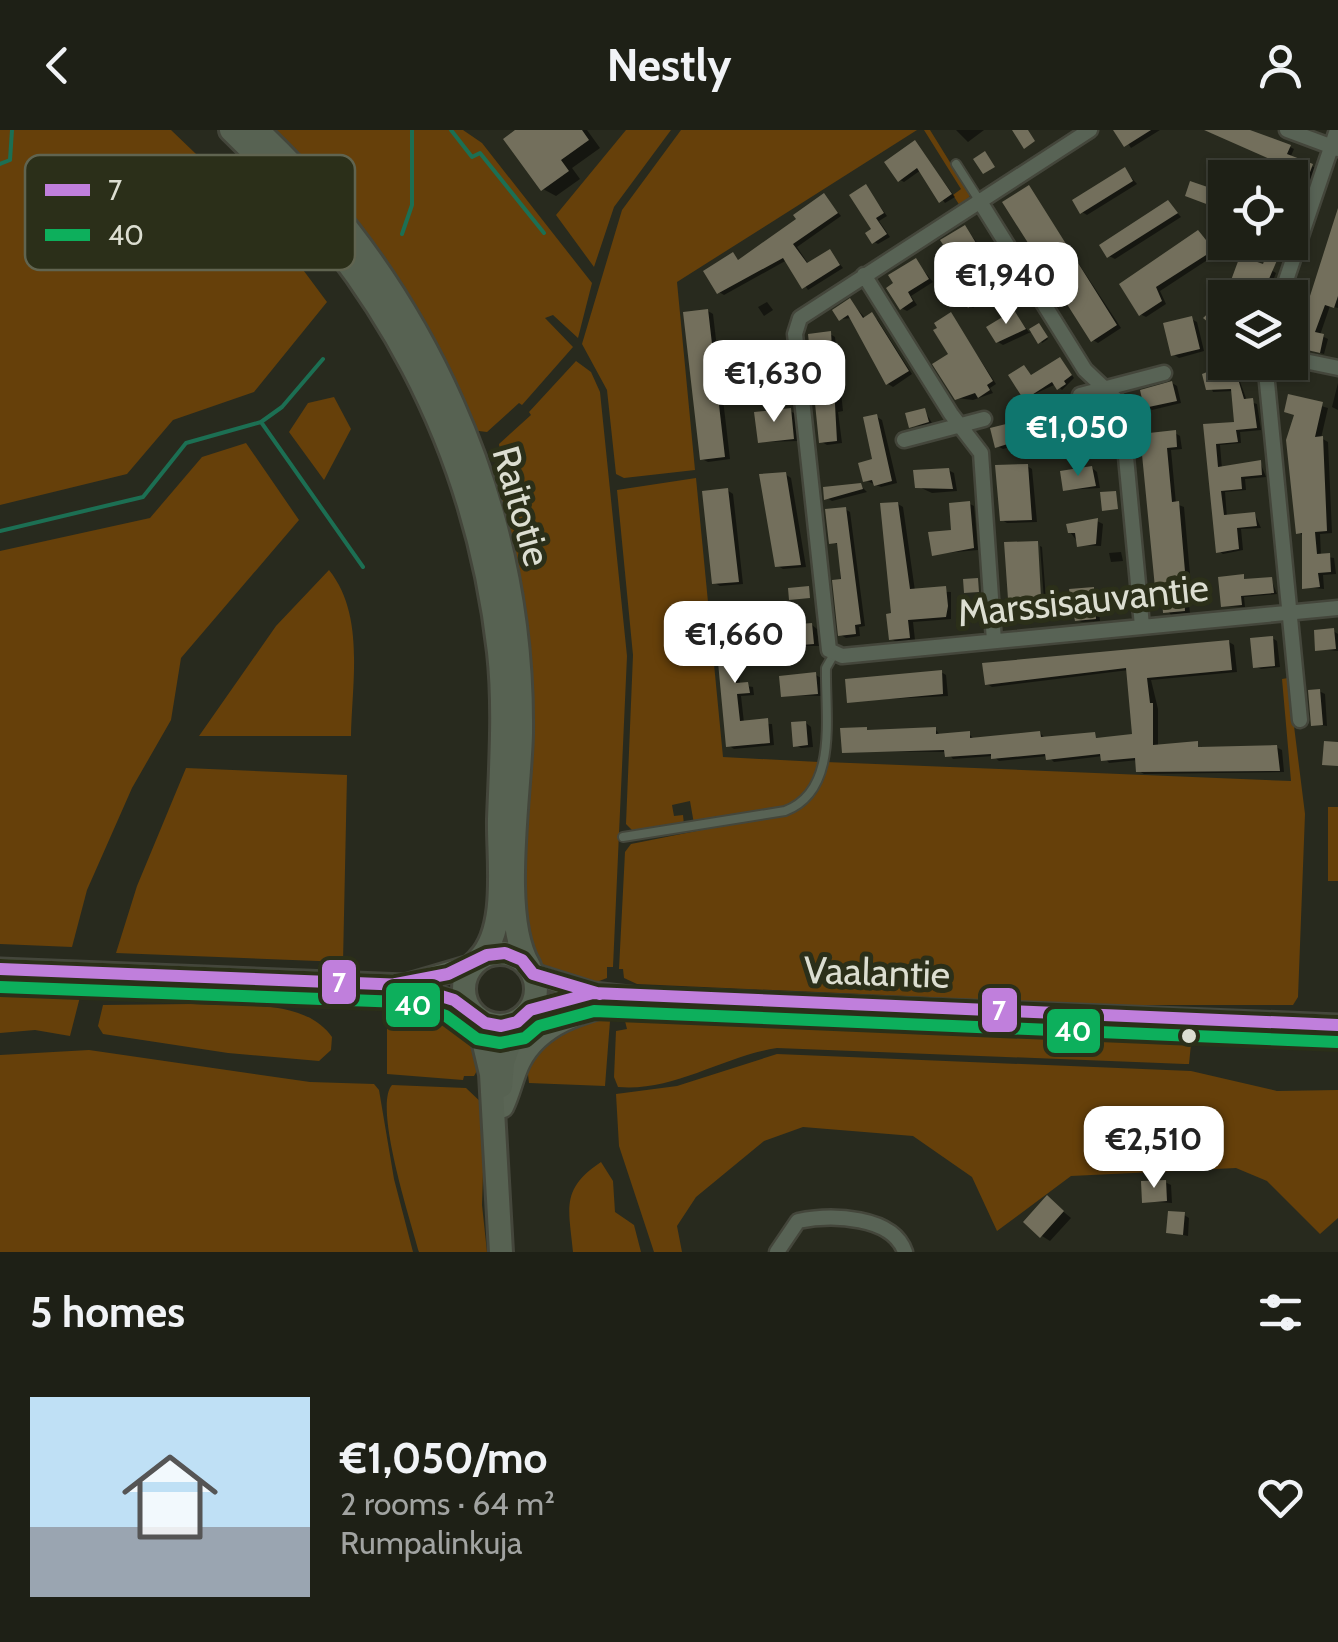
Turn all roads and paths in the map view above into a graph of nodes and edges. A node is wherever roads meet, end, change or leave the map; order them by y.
1 (231, 130) edge
2 (257, 130) edge
3 (1090, 130) edge
4 (1287, 130) edge
5 (1337, 130) edge
6 (1336, 148) edge
7 (255, 155) edge
8 (281, 155) edge
9 (956, 164) dead end
10 (979, 200) junction
11 (355, 240) edge
12 (354, 270) edge
13 (864, 275) junction
14 (1287, 280) edge
15 (1308, 362) edge
16 (1338, 368) edge
17 (1164, 373) dead end
18 (1266, 380) edge
19 (1106, 388) junction
20 (1080, 394) dead end
21 (984, 419) dead end
22 (955, 420) junction
23 (904, 440) dead end
24 (1338, 608) edge
25 (1288, 613) junction
26 (1142, 626) junction
27 (994, 642) junction
28 (834, 654) junction
29 (1300, 720) dead end
30 (623, 837) dead end
31 (476, 962) junction
32 (0, 968) edge
33 (531, 970) junction
34 (405, 984) junction
35 (593, 1001) junction
36 (473, 1012) junction
37 (523, 1016) junction
38 (1338, 1024) edge
39 (504, 1062) junction
40 (501, 1252) edge
41 (777, 1252) edge
42 (905, 1252) edge

1 - 7 main road, Raitotie
2 - 8 main road, Raitotie
3 - 10 street
4 - 6 street
5 - 6 street
6 - 14 street
9 - 10 lane
10 - 13 street
10 - 19 street
11 - 33 main road, Raitotie
12 - 31 main road, Raitotie
13 - 22 street
13 - 28 street
15 - 16 street
17 - 19 street
18 - 25 street
19 - 20 street
19 - 26 street
21 - 22 street
22 - 23 street
22 - 27 street
24 - 25 street, Marssisauvantie
25 - 26 street, Marssisauvantie
25 - 29 street
26 - 27 street, Marssisauvantie
27 - 28 street, Marssisauvantie
28 - 30 lane
31 - 33 main road
31 - 34 street
31 - 36 main road
32 - 34 street
33 - 35 street, Vaalantie
33 - 37 main road
34 - 36 street
35 - 37 street, Vaalantie
35 - 38 street, Vaalantie
35 - 39 street
36 - 37 main road
36 - 39 main road
37 - 39 main road
39 - 40 main road
41 - 42 street

